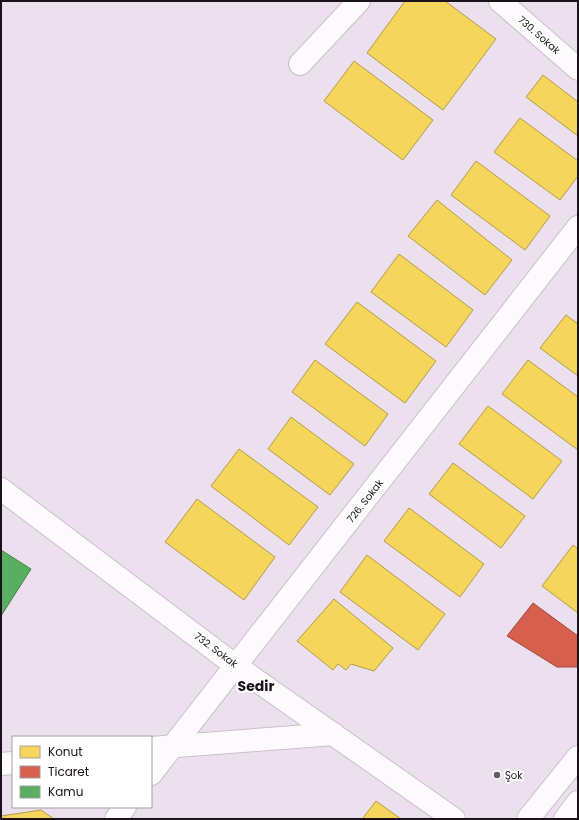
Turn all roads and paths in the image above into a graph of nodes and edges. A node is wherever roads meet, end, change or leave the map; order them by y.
1 (359, 1) edge
2 (500, 1) edge
3 (300, 64) dead end
4 (578, 69) edge
5 (578, 227) edge
6 (1, 489) edge
7 (236, 666) junction
8 (334, 734) junction
9 (172, 746) junction
10 (152, 748) edge
11 (578, 757) edge
12 (12, 763) edge
13 (1, 764) edge
14 (152, 773) edge
15 (578, 802) edge
16 (124, 808) edge
17 (116, 819) edge
18 (454, 819) edge
19 (528, 819) edge
20 (565, 819) edge

1 - 3 street
2 - 4 street, 730. Sokak
5 - 7 street, 726. Sokak
6 - 7 street, 732. Sokak
7 - 8 street, 732. Sokak
7 - 9 street, 726. Sokak
8 - 9 street
8 - 18 street, 732. Sokak
9 - 10 street
9 - 14 street, 726. Sokak
11 - 19 street
12 - 13 street
15 - 20 street
16 - 17 street

